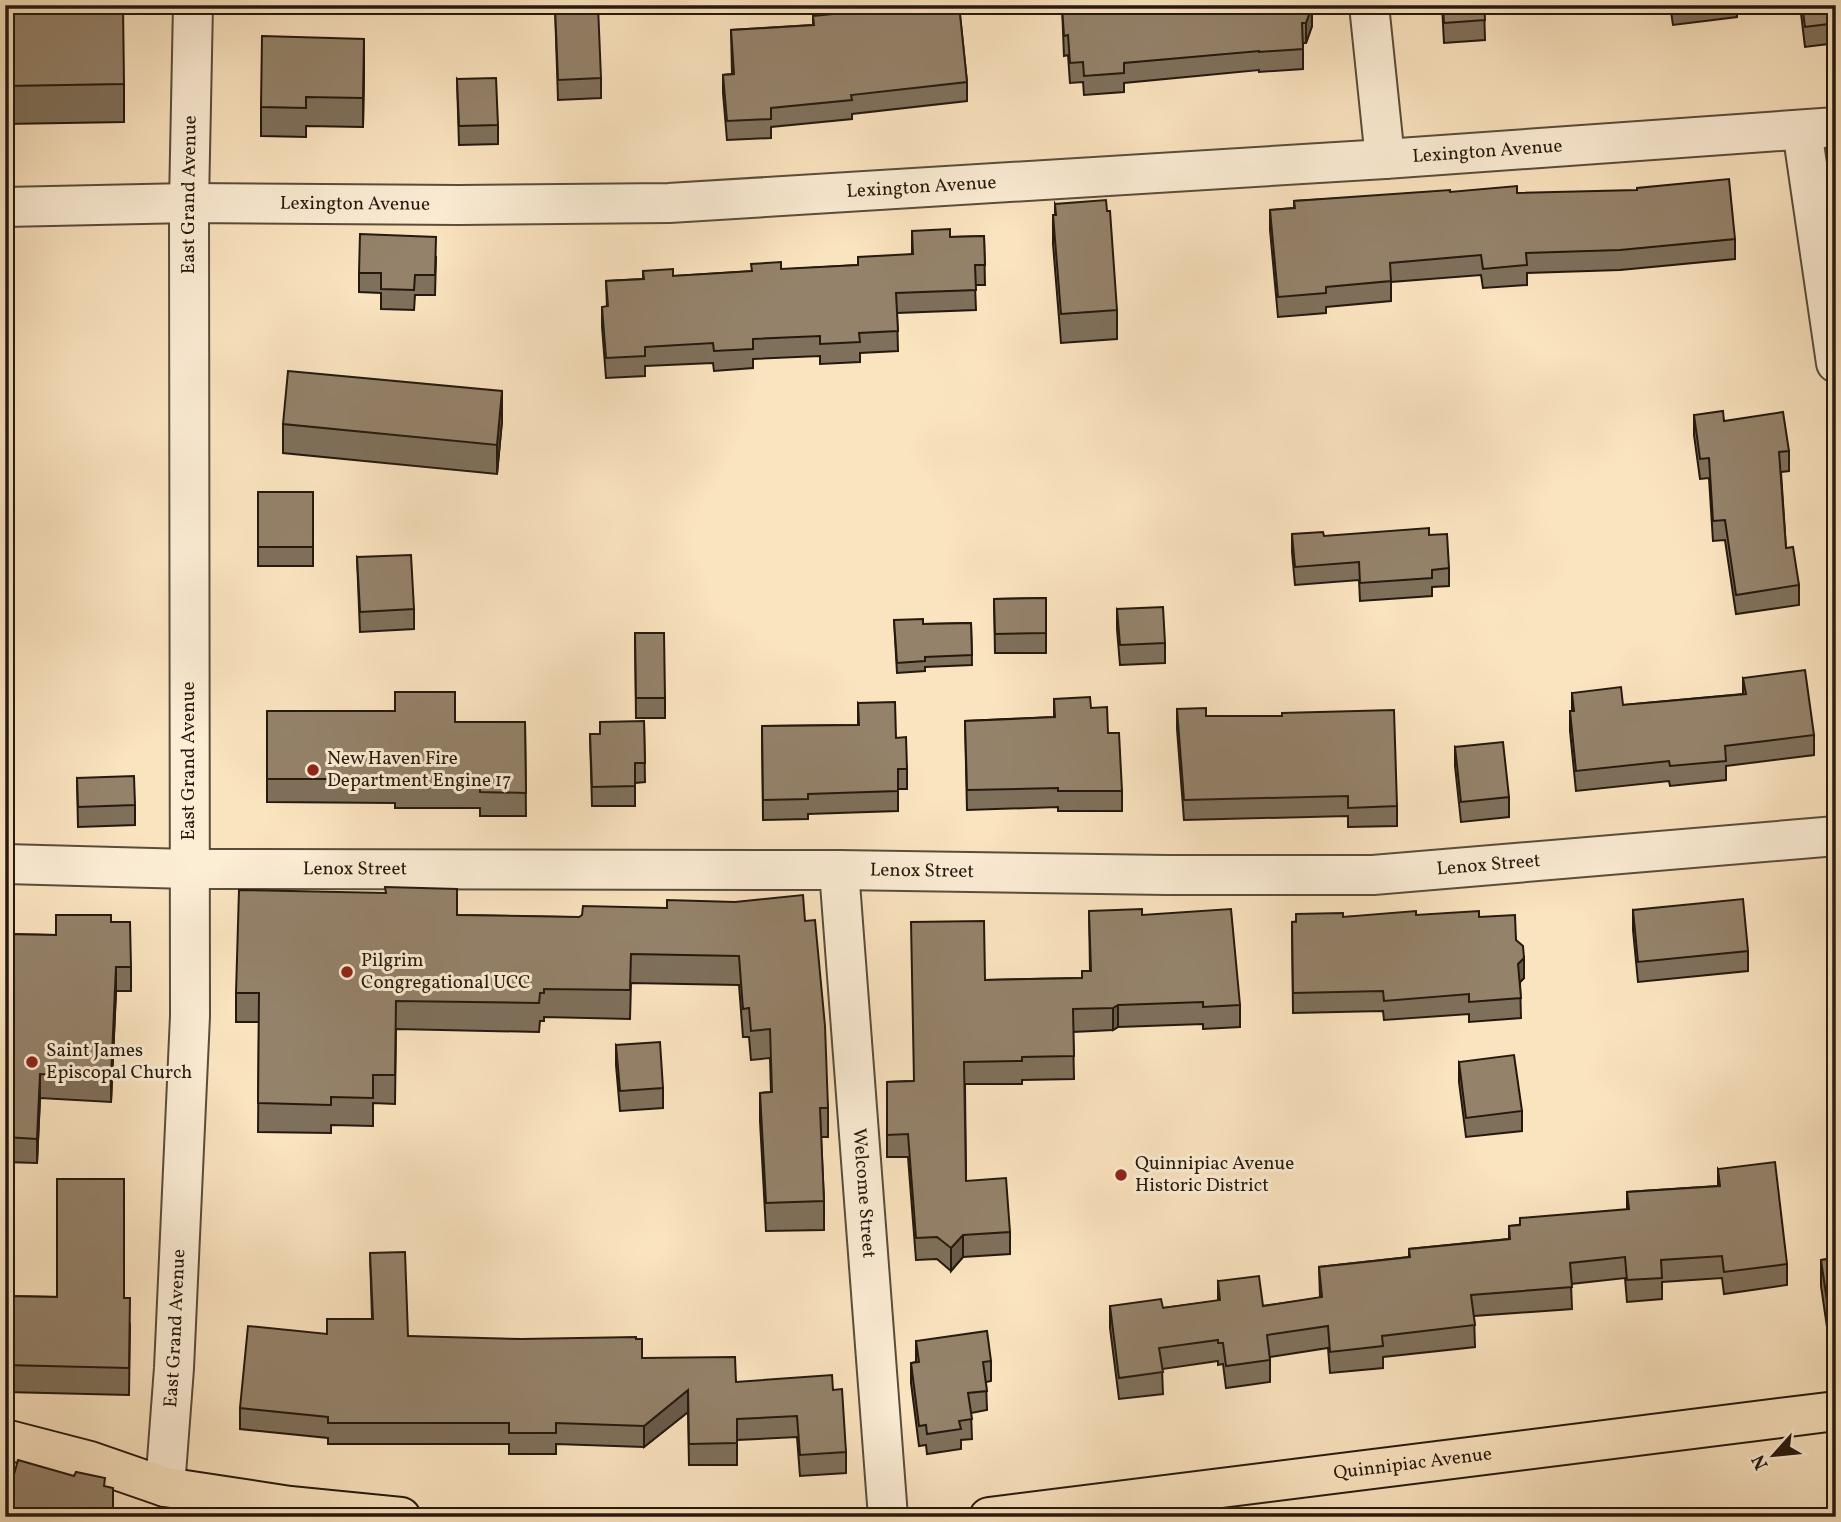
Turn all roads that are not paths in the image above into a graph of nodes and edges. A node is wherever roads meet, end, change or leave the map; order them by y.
1 (193, 5) edge
2 (1368, 5) edge
3 (1819, 128) edge
4 (1385, 159) junction
5 (189, 202) junction
6 (5, 207) edge
7 (1836, 363) edge
8 (1836, 836) edge
9 (5, 863) edge
10 (189, 869) junction
11 (839, 870) junction
12 (1836, 1411) edge
13 (5, 1439) edge
14 (164, 1502) edge
15 (401, 1517) edge
16 (888, 1517) edge
17 (989, 1517) edge

1 - 5 street, East Grand Avenue
2 - 4 street
3 - 4 street, Lexington Avenue
3 - 7 street
4 - 5 street, Lexington Avenue
5 - 6 street, Lexington Avenue
5 - 10 street, East Grand Avenue
8 - 11 street, Lenox Street
9 - 10 street, Lenox Street
10 - 11 street, Lenox Street
10 - 14 street, East Grand Avenue
11 - 16 street, Welcome Street
12 - 17 main road, Quinnipiac Avenue
13 - 14 main road
14 - 15 main road

